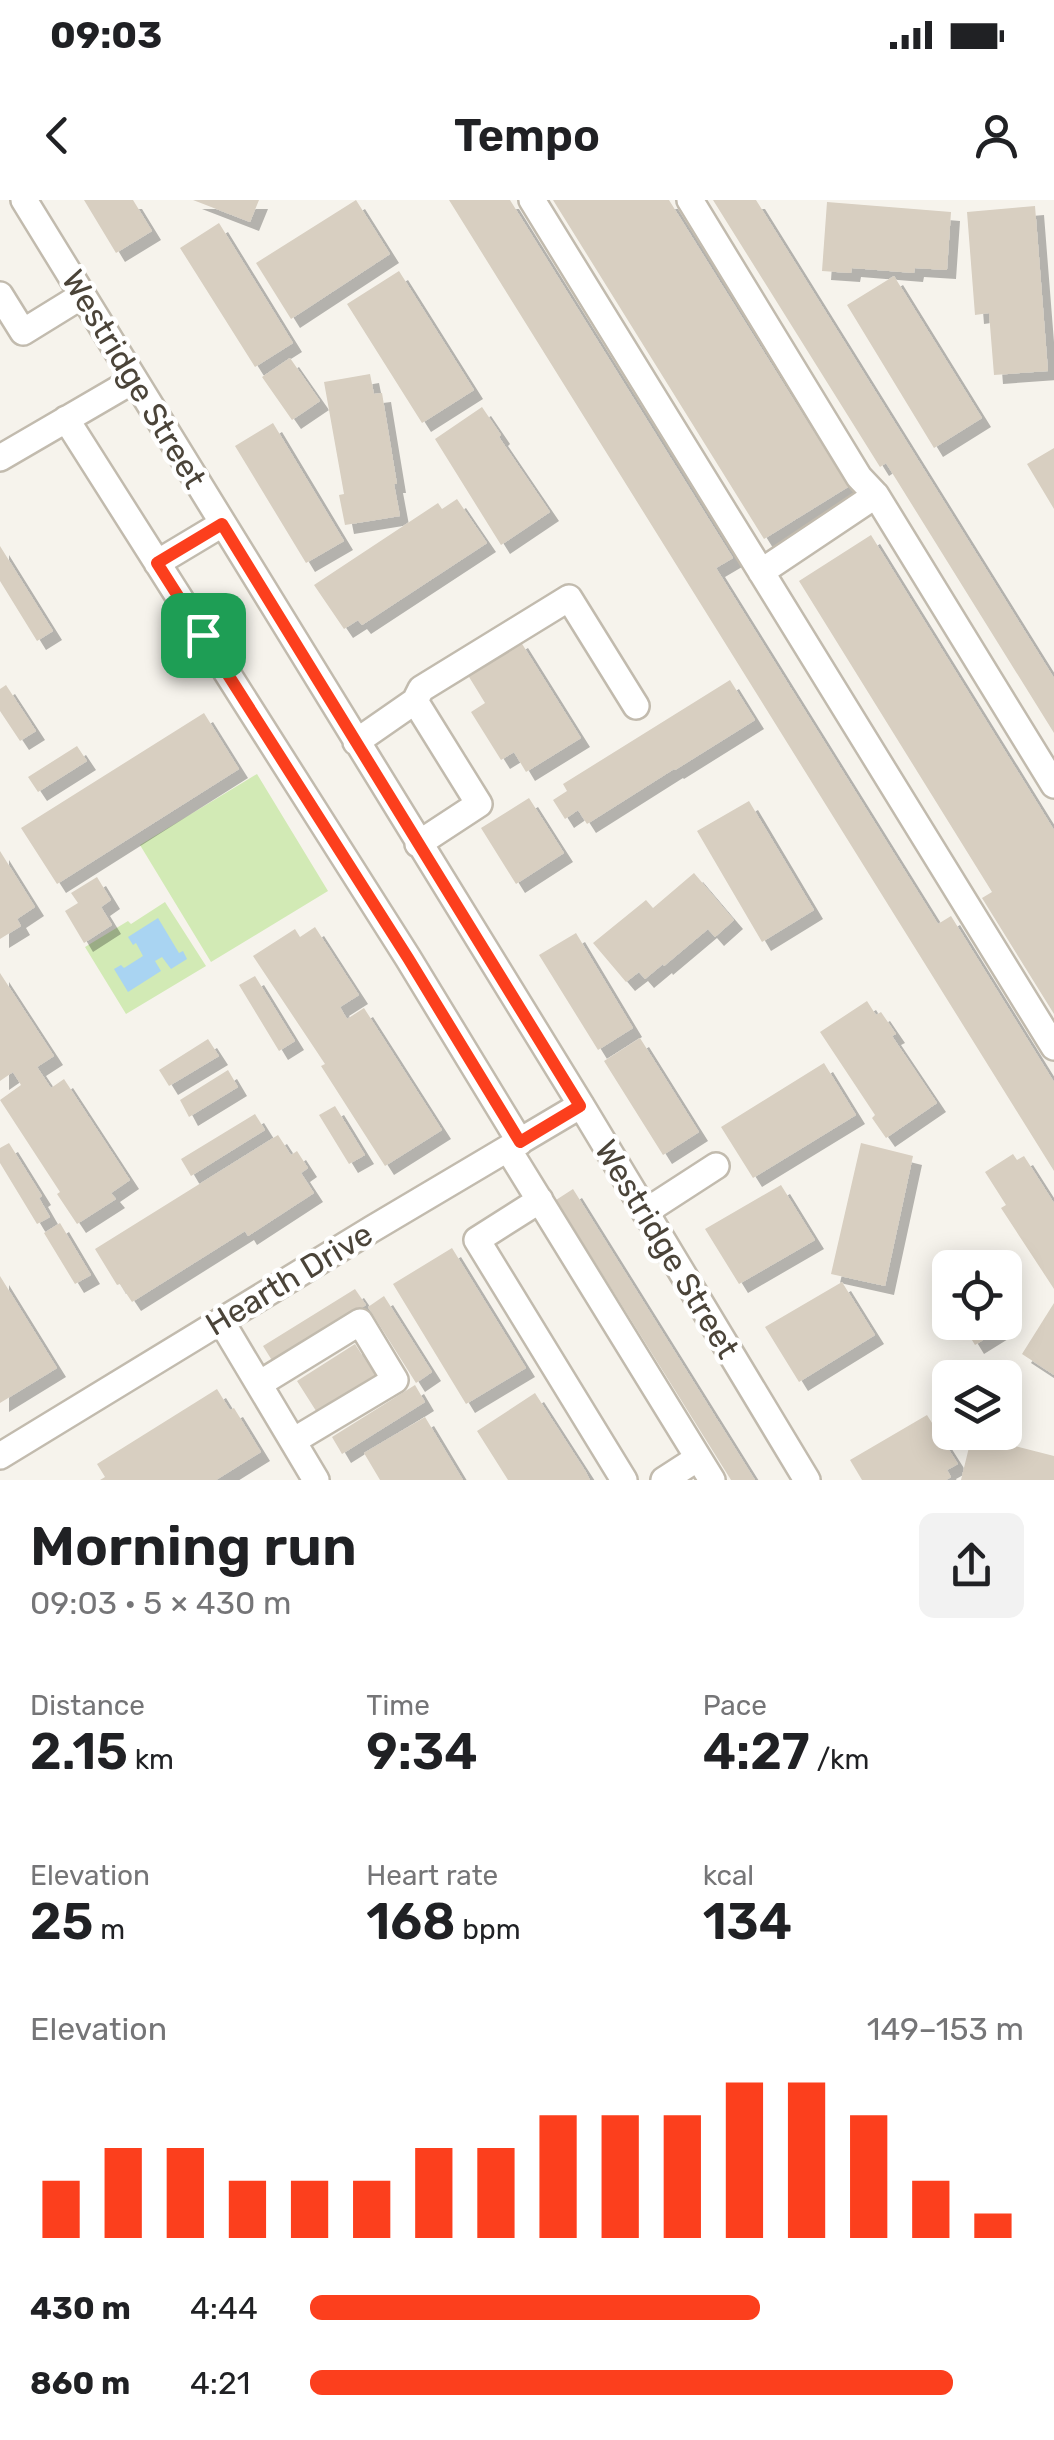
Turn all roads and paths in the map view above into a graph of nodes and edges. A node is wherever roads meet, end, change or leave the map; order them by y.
1 (24, 200) edge
2 (532, 200) edge
3 (690, 200) edge
4 (0, 295) edge
5 (83, 296) junction
6 (134, 380) junction
7 (66, 419) junction
8 (0, 458) edge
9 (876, 495) junction
10 (222, 524) junction
11 (157, 563) junction
12 (761, 572) junction
13 (415, 702) junction
14 (636, 706) dead end
15 (356, 742) junction
16 (1054, 785) edge
17 (418, 844) junction
18 (1054, 1046) edge
19 (580, 1106) junction
20 (514, 1145) junction
21 (716, 1166) dead end
22 (540, 1200) junction
23 (645, 1212) junction
24 (221, 1321) junction
25 (259, 1384) junction
26 (293, 1441) junction
27 (0, 1456) edge
28 (698, 1458) junction
29 (316, 1480) edge
30 (624, 1480) edge
31 (664, 1480) edge
32 (712, 1480) edge
33 (807, 1480) edge

1 - 5 street, Westridge Street
2 - 12 street
3 - 9 street
4 - 5 street
5 - 6 street, Westridge Street
6 - 7 street
6 - 10 street, Westridge Street
7 - 8 street
7 - 11 street
9 - 12 street
9 - 16 street
10 - 11 street
10 - 15 street, Westridge Street
11 - 20 street
12 - 18 street
13 - 14 street
13 - 15 street
13 - 17 street
15 - 17 street, Westridge Street
17 - 19 street, Westridge Street
19 - 20 street, Hearth Drive
19 - 23 street, Westridge Street
20 - 22 street
20 - 24 street, Hearth Drive
21 - 23 street
22 - 28 street
22 - 30 street
23 - 33 street, Westridge Street
24 - 25 street
24 - 27 street, Hearth Drive
25 - 26 street
25 - 26 street
26 - 29 street
28 - 31 street
28 - 32 street

